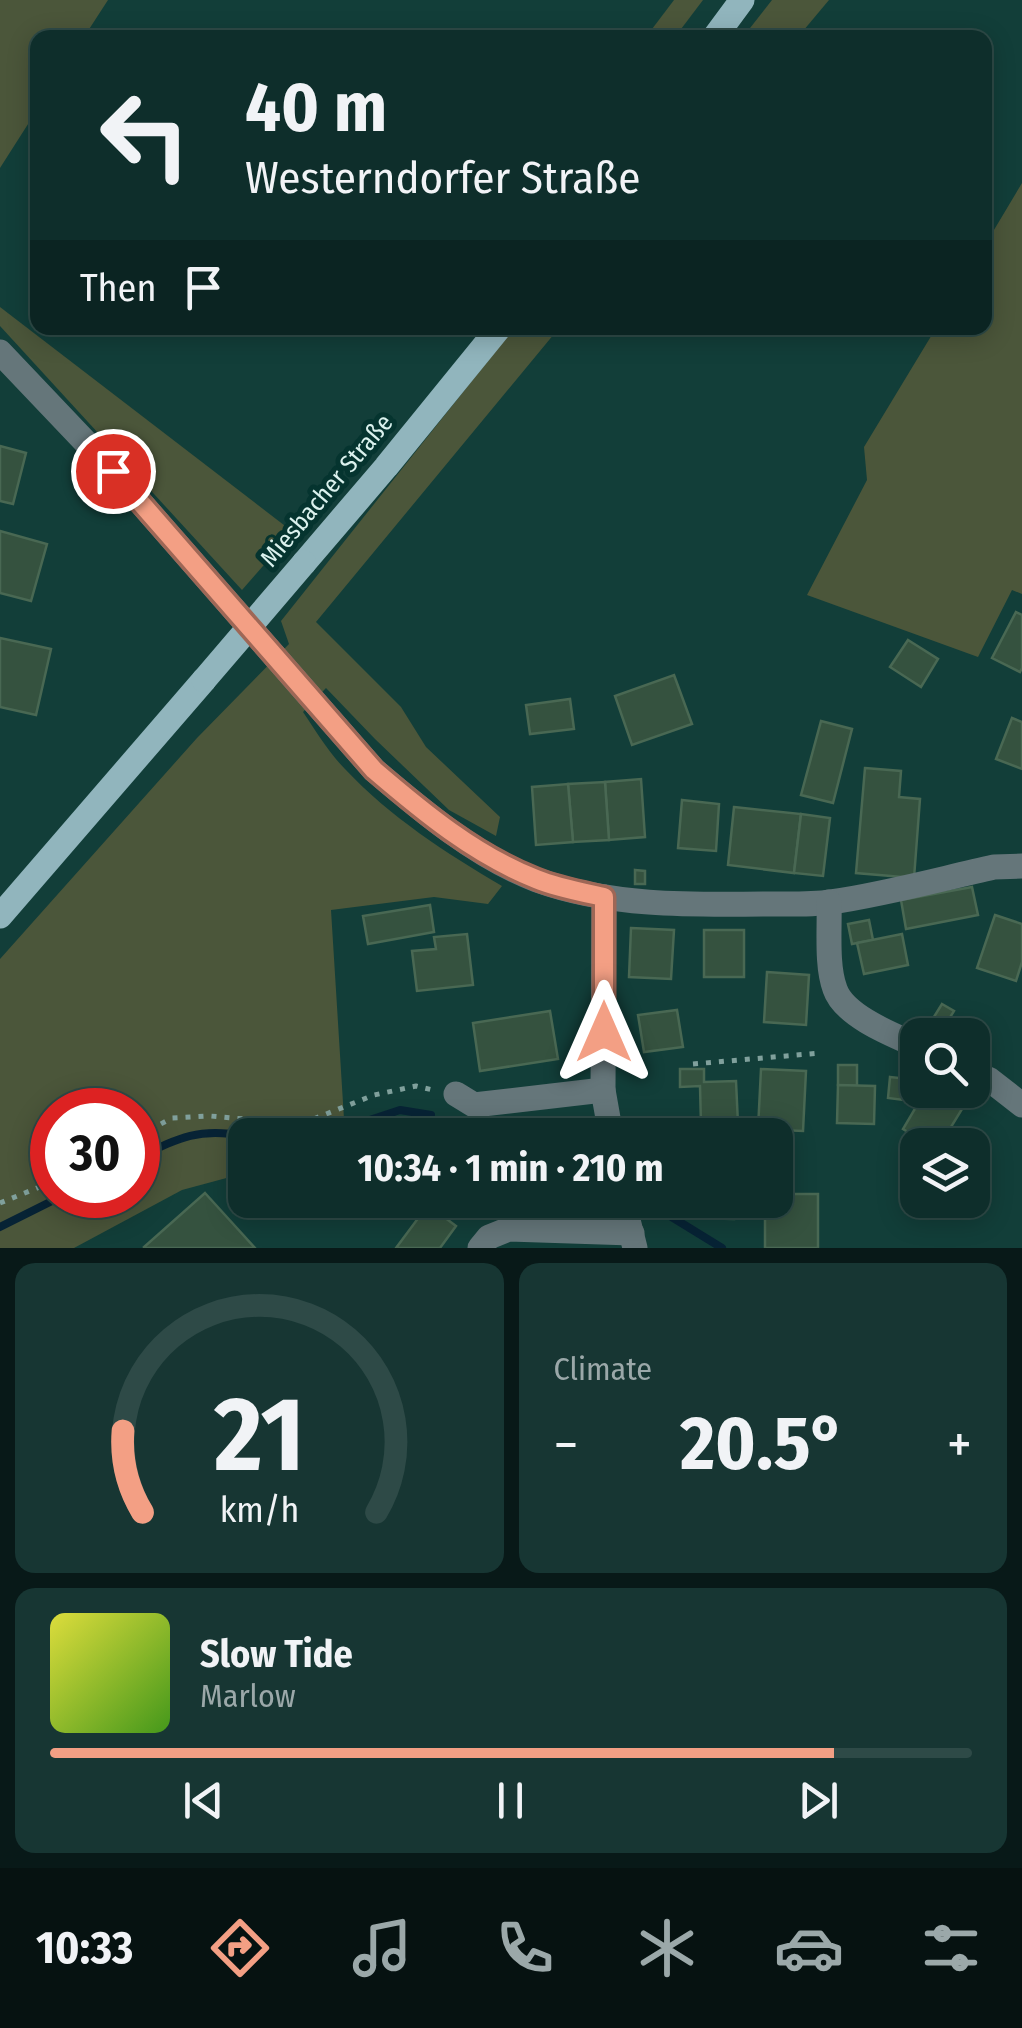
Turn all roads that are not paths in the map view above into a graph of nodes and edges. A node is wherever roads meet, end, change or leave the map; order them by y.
1 (742, 0) edge
2 (720, 30) edge
3 (493, 335) edge
4 (0, 352) edge
5 (1022, 866) edge
6 (604, 897) junction
7 (828, 902) junction
8 (0, 916) edge
9 (900, 1038) edge
10 (990, 1080) edge
11 (603, 1090) junction
12 (456, 1094) road end
13 (1022, 1105) edge
14 (608, 1118) edge
15 (634, 1241) edge
16 (480, 1248) edge

1 - 2 main road
3 - 8 main road, Miesbacher Straße, bridge
4 - 6 street
5 - 7 street
6 - 7 street
6 - 11 street
7 - 9 street
10 - 13 street
11 - 12 street
11 - 14 street
15 - 16 street

